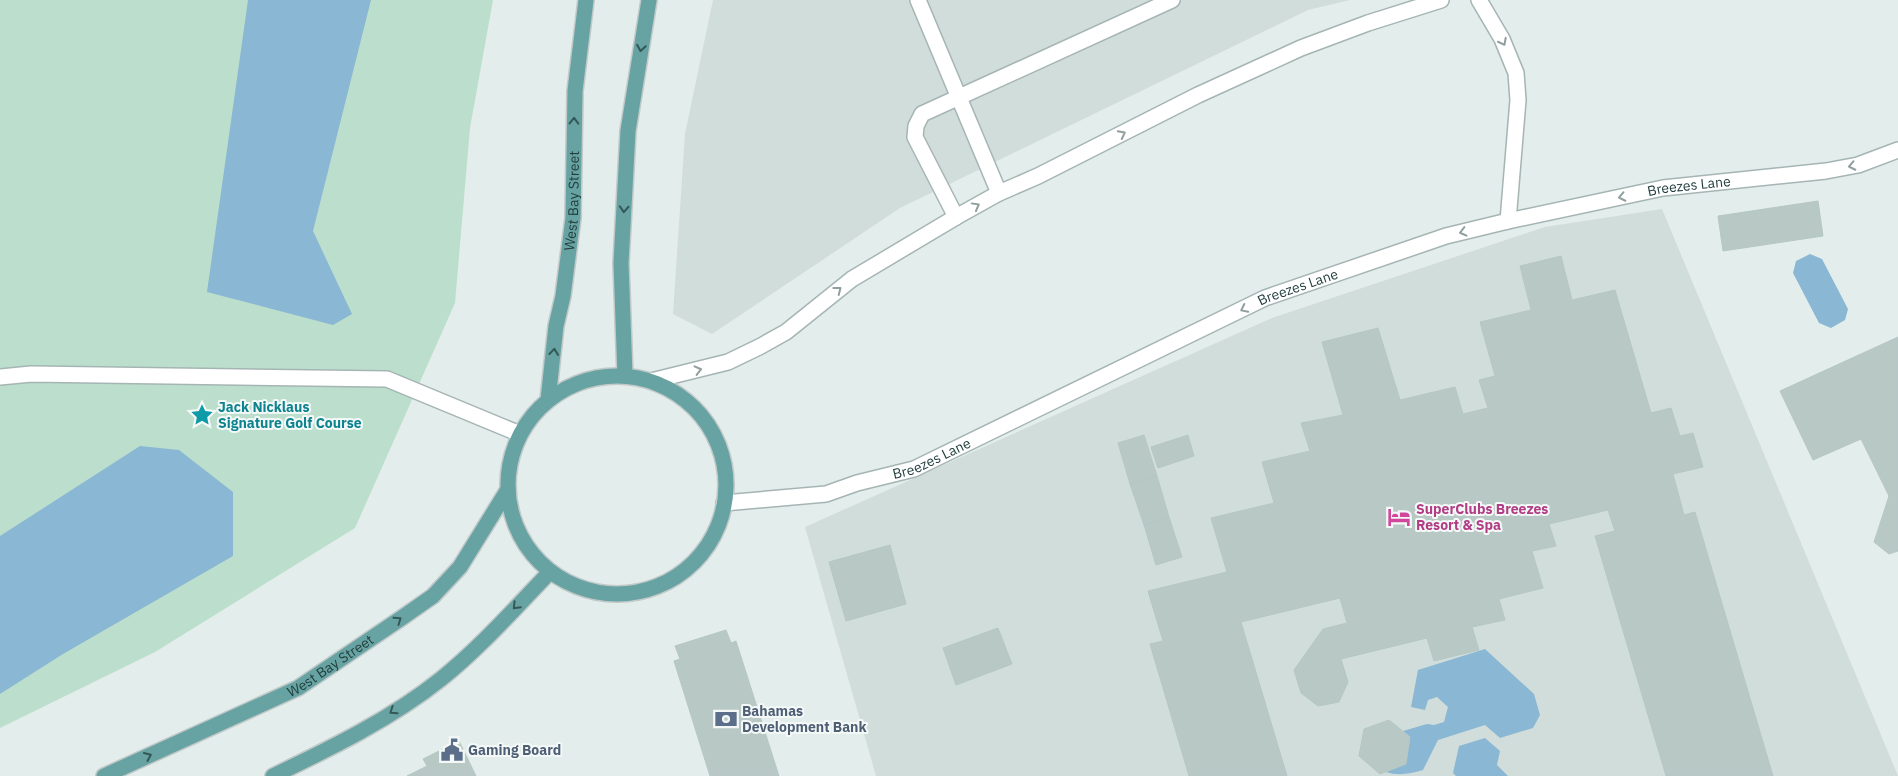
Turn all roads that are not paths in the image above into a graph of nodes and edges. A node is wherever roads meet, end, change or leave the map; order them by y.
1 (586, 0) edge
2 (649, 0) edge
3 (918, 0) edge
4 (1172, 0) edge
5 (1441, 0) edge
6 (1479, 0) edge
7 (959, 97) junction
8 (1898, 150) edge
9 (999, 193) junction
10 (956, 217) junction
11 (1508, 220) junction
12 (625, 376) junction
13 (0, 377) edge
14 (651, 381) junction
15 (548, 400) junction
16 (520, 434) junction
17 (507, 491) junction
18 (724, 503) junction
19 (550, 572) junction
20 (104, 776) edge
21 (273, 776) edge

15 -> 1 main road, West Bay Street
2 -> 12 main road
3 - 7 lane
4 - 7 lane
9 -> 5 lane
6 -> 11 lane
7 - 9 lane
7 - 10 lane
8 -> 11 lane, Breezes Lane
10 -> 9 lane
14 -> 10 lane
11 -> 18 lane, Breezes Lane
12 - 14 main road
12 - 15 main road
13 - 16 lane
14 - 18 main road
15 - 16 main road
16 - 17 main road
17 - 19 main road
20 -> 17 main road, West Bay Street
18 - 19 main road
19 -> 21 main road

